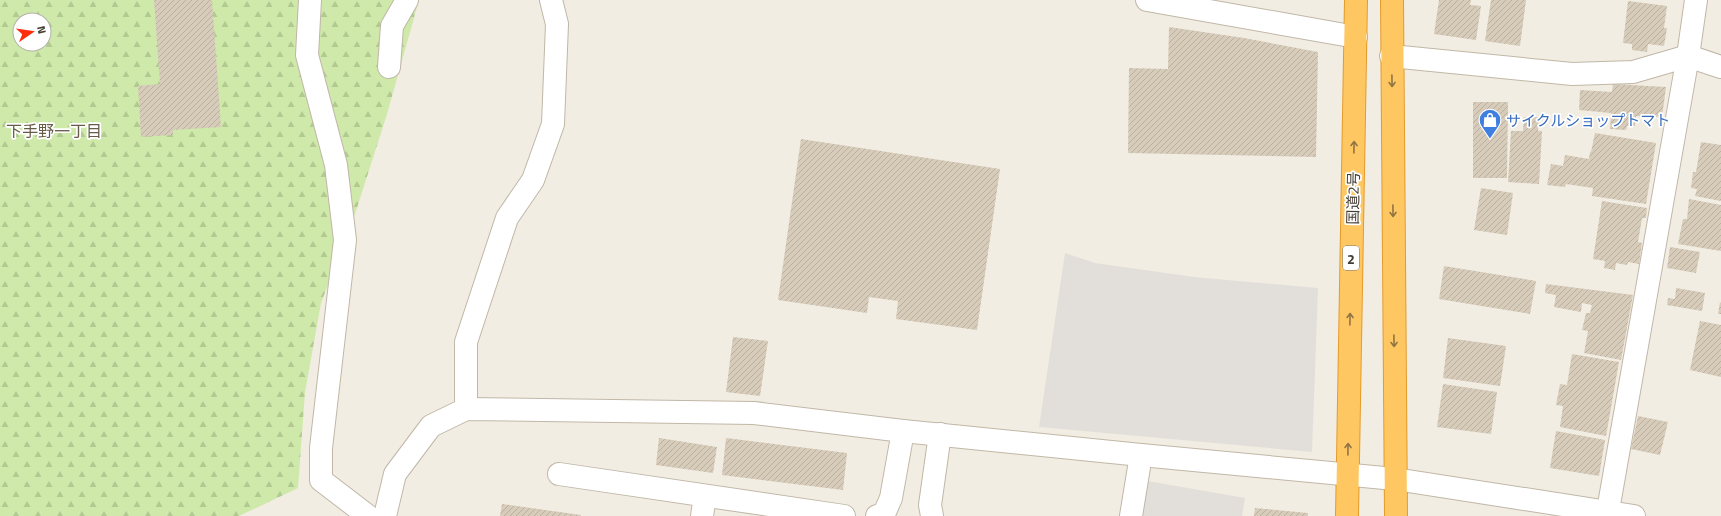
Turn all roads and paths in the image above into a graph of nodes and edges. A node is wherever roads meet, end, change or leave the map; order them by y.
1 (310, 0) edge
2 (407, 0) edge
3 (551, 0) edge
4 (1147, 0) edge
5 (1356, 0) edge
6 (1392, 0) edge
7 (1696, 0) edge
8 (1356, 37) junction
9 (1391, 56) junction
10 (1688, 56) junction
11 (389, 67) dead end
12 (1721, 67) edge
13 (466, 409) junction
14 (903, 431) junction
15 (940, 434) junction
16 (1141, 455) junction
17 (558, 474) dead end
18 (1347, 474) junction
19 (1395, 479) junction
20 (703, 506) edge
21 (1608, 514) edge
22 (881, 515) edge
23 (368, 516) edge
24 (385, 516) edge
25 (844, 516) edge
26 (932, 516) edge
27 (1131, 516) edge
28 (1347, 516) edge
29 (1396, 516) edge
30 (1634, 516) edge

1 - 23 street
2 - 11 street
3 - 13 street
4 - 8 street
5 - 8 highway, 国道2号 / 2
6 - 9 highway
7 - 10 street
18 -> 8 highway, 国道2号 / 2
9 - 10 street
9 -> 19 highway
10 - 12 street
10 - 21 street
13 - 14 street
13 - 24 street
14 - 15 street
14 - 22 street
15 - 16 street
15 - 26 street
16 - 18 street
16 - 27 street
17 - 20 street
18 - 19 street
18 - 28 highway, 国道2号 / 2
19 - 21 street
19 - 29 highway
20 - 25 street
21 - 30 street

